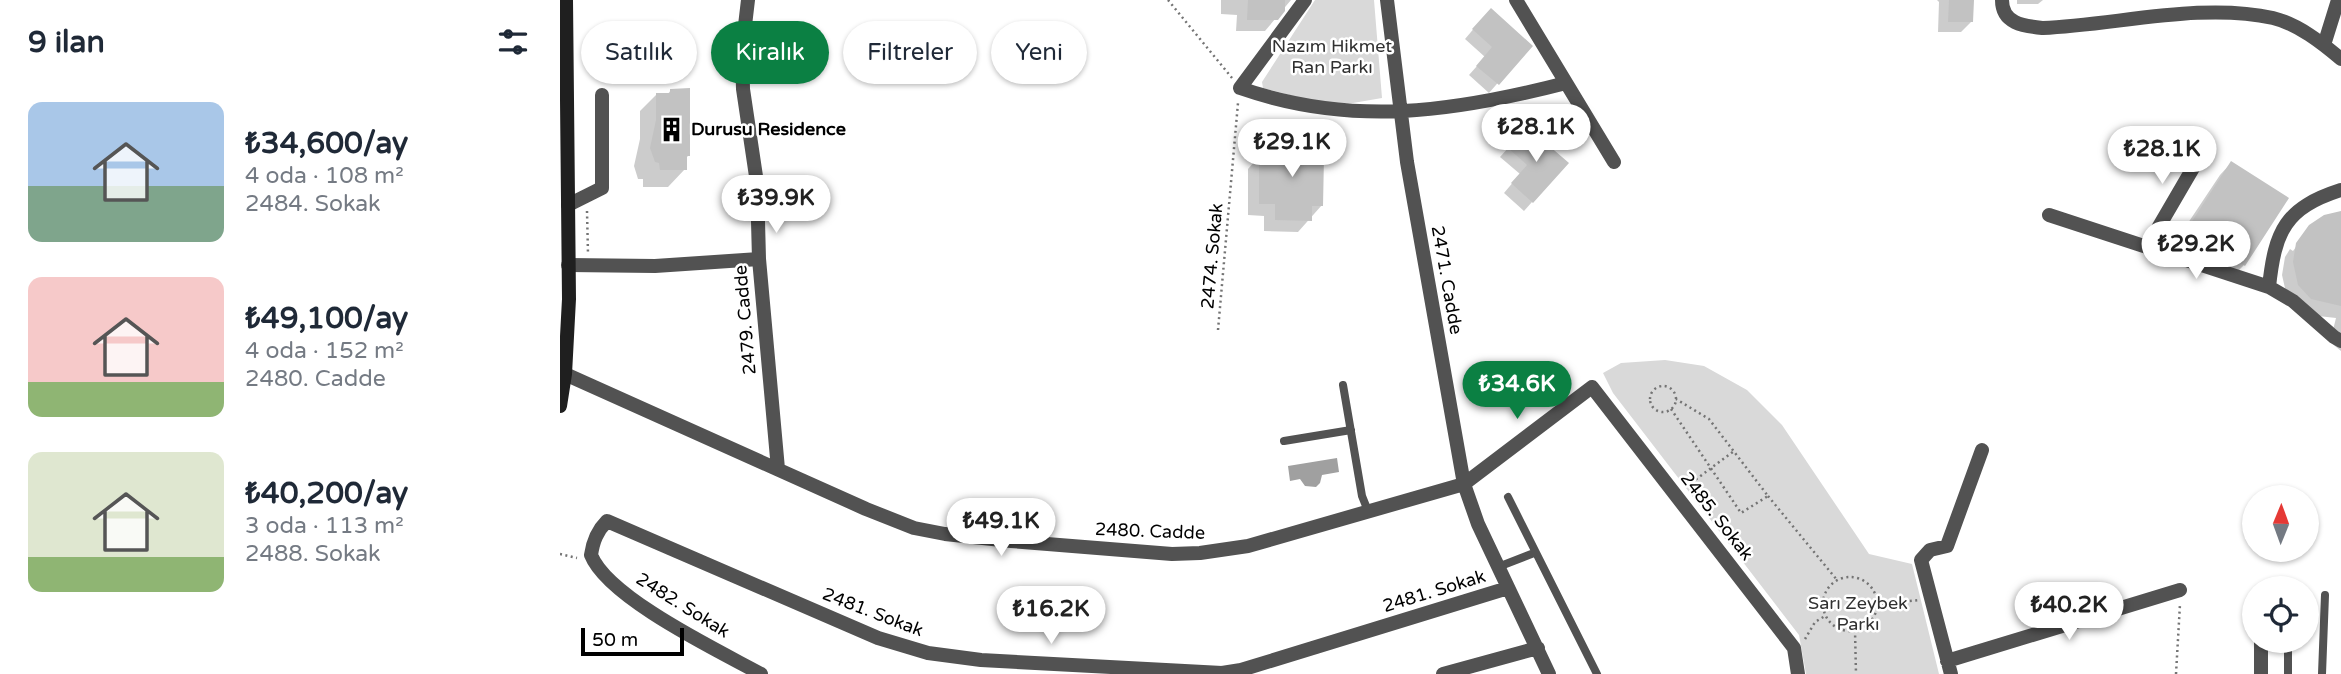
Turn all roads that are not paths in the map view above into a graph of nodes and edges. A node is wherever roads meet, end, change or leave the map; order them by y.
1 (566, 0) edge
2 (748, 0) edge
3 (1305, 0) edge
4 (1387, 0) edge
5 (1516, 0) edge
6 (2002, 0) edge
7 (2338, 0) edge
8 (2324, 45) junction
9 (2341, 60) edge
10 (1566, 83) junction
11 (602, 95) dead end
12 (1400, 112) junction
13 (2207, 144) dead end
14 (1614, 162) dead end
15 (2341, 190) edge
16 (568, 205) junction
17 (2049, 215) dead end
18 (2147, 247) junction
19 (759, 259) junction
20 (568, 265) junction
21 (2269, 287) junction
22 (2341, 341) edge
23 (563, 373) edge
24 (1343, 385) dead end
25 (560, 406) edge
26 (1351, 430) junction
27 (1284, 441) dead end
28 (1982, 450) dead end
29 (778, 469) junction
30 (1464, 484) junction
31 (1507, 498) dead end
32 (1368, 511) junction
33 (607, 522) joint
34 (1534, 553) junction
35 (1498, 568) junction
36 (1508, 588) junction
37 (2180, 590) road end
38 (2325, 595) dead end
39 (1538, 648) junction
40 (2261, 653) edge
41 (2288, 653) edge
42 (1949, 667) edge
43 (761, 674) edge
44 (1443, 674) edge
45 (1549, 674) edge
46 (1597, 674) edge
47 (1798, 674) edge
48 (2261, 674) edge
49 (2288, 674) edge
50 (2322, 674) edge

1 - 16 main road
2 - 19 street, 2479. Cadde
3 - 12 street
4 - 12 street, 2471. Cadde
5 - 10 street
6 - 8 street
7 - 8 street
8 - 9 street
10 - 12 street
10 - 14 street
11 - 16 street
12 - 30 street, 2471. Cadde
13 - 18 street
15 - 21 street
16 - 20 main road
17 - 18 street
18 - 21 street
19 - 20 street
19 - 29 street, 2479. Cadde
20 - 23 main road
21 - 22 street
23 - 25 main road
23 - 29 street, 2480. Cadde
24 - 26 lane
26 - 27 lane
26 - 32 lane
28 - 42 street
29 - 32 street, 2480. Cadde
30 - 32 street, 2480. Cadde
30 - 35 street, 2471. Cadde
30 - 47 street, 2485. Sokak
31 - 34 lane
33 - 36 street, 2481. Sokak
33 - 43 street, 2482. Sokak
34 - 35 lane
34 - 46 lane
35 - 36 street, 2471. Cadde
36 - 39 street, 2471. Cadde
37 - 42 street
38 - 50 lane
39 - 44 street
39 - 45 street, 2471. Cadde
40 - 48 street
41 - 49 lane

